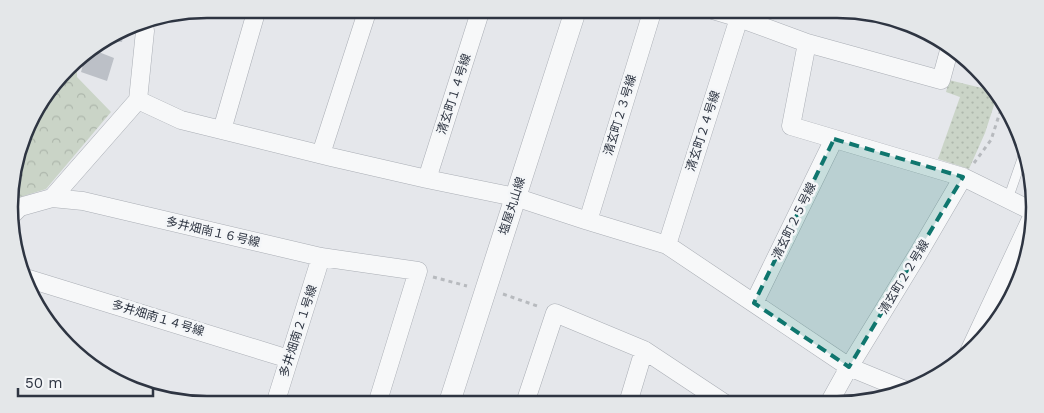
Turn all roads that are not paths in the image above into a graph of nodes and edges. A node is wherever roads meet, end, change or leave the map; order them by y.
1 (254, 18) edge
2 (365, 18) edge
3 (478, 18) edge
4 (573, 18) edge
5 (650, 18) edge
6 (739, 18) joint
7 (145, 28) edge
8 (807, 43) junction
9 (948, 53) edge
10 (138, 100) junction
11 (222, 130) junction
12 (834, 139) junction
13 (321, 154) junction
14 (1021, 161) edge
15 (963, 177) junction
16 (427, 179) junction
17 (52, 198) junction
18 (515, 198) junction
19 (1008, 199) junction
20 (1026, 208) edge
21 (18, 209) edge
22 (588, 221) junction
23 (1024, 235) edge
24 (667, 245) junction
25 (321, 257) junction
26 (32, 280) edge
27 (754, 303) junction
28 (978, 333) edge
29 (644, 350) junction
30 (289, 359) junction
31 (849, 367) junction
32 (895, 386) edge
33 (277, 396) edge
34 (379, 396) edge
35 (452, 396) edge
36 (527, 396) edge
37 (630, 396) edge
38 (713, 396) edge
39 (833, 396) edge

1 - 11 street
2 - 13 street
3 - 16 street, 清玄町１４号線
4 - 18 street, 塩屋丸山線
5 - 22 street, 清玄町２３号線
6 - 8 street
6 - 24 street, 清玄町２４号線
7 - 10 street
8 - 9 street
8 - 12 street
10 - 11 street
10 - 17 street
11 - 13 street
12 - 15 street
12 - 27 street, 清玄町２５号線
13 - 16 street
14 - 19 lane
15 - 19 street
15 - 31 street, 清玄町２２号線
16 - 18 street
17 - 21 street, 多井畑南１６号線
17 - 25 street, 多井畑南１６号線
18 - 22 street
18 - 35 street, 塩屋丸山線
19 - 20 street
22 - 24 street
23 - 28 street
24 - 27 street
25 - 30 street, 多井畑南２１号線
25 - 34 street, 多井畑南１６号線
26 - 30 street, 多井畑南１４号線
27 - 31 street
29 - 36 street
29 - 37 street
29 - 38 street
30 - 33 street, 多井畑南２１号線
31 - 32 street
31 - 39 street, 清玄町２２号線

